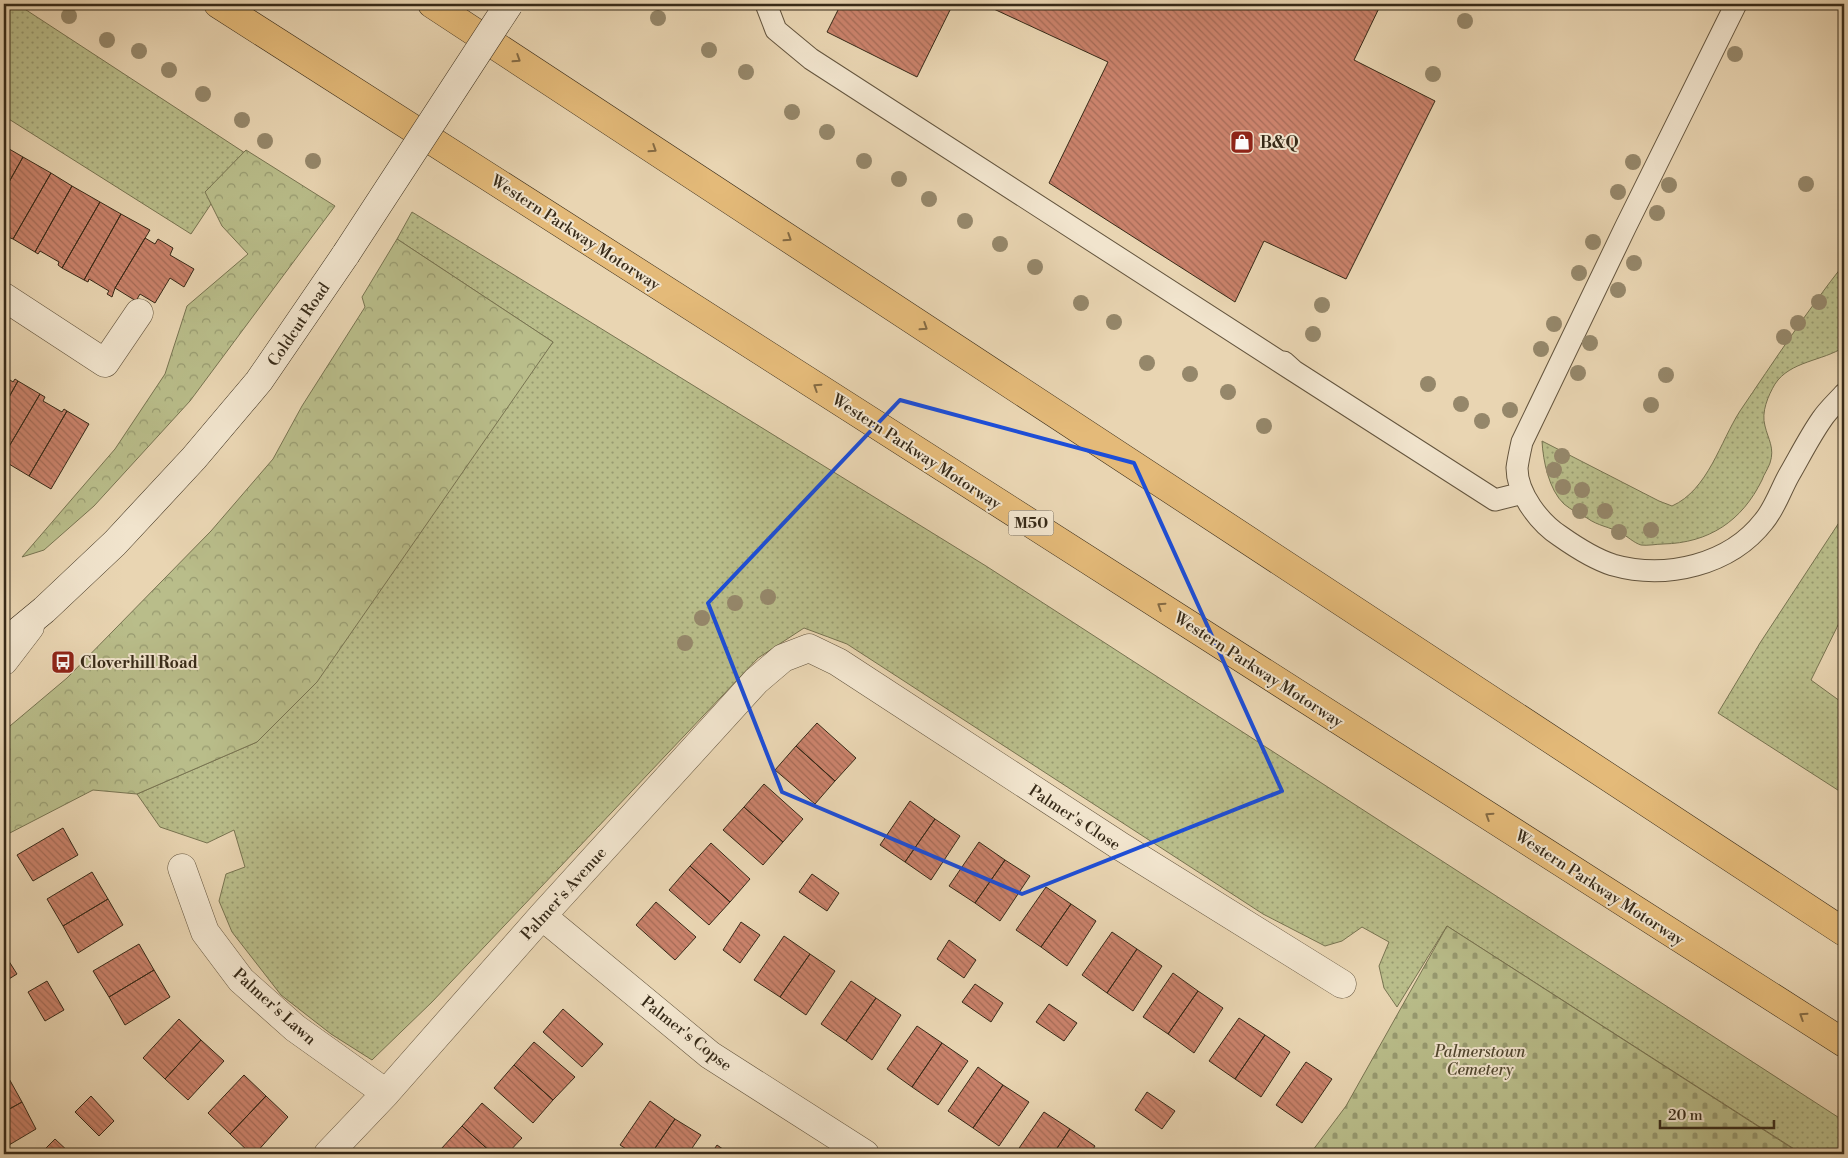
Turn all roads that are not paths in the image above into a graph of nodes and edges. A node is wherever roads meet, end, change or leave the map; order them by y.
1 (218, 4) edge
2 (432, 4) edge
3 (509, 4) edge
4 (766, 4) edge
5 (1736, 4) edge
6 (4, 297) edge
7 (139, 313) dead end
8 (1280, 347) dead end
9 (1294, 371) junction
10 (1844, 394) edge
11 (1523, 493) junction
12 (44, 610) junction
13 (4, 643) edge
14 (809, 648) joint
15 (4, 661) edge
16 (182, 868) dead end
17 (542, 916) junction
18 (1844, 932) edge
19 (1342, 984) dead end
20 (1844, 1043) edge
21 (386, 1093) junction
22 (328, 1154) edge
23 (865, 1154) edge

20 -> 1 highway, Western Parkway Motorway / M50
2 -> 18 highway
3 - 12 street, Coldcut Road, bridge
4 - 9 lane
5 - 11 lane
6 - 7 street
8 - 9 lane
9 - 11 lane
10 - 11 lane
12 - 13 street, Coldcut Road
12 - 15 street, Coldcut Road
14 - 17 street, Palmer's Avenue
14 - 19 street, Palmer's Close
16 - 21 street, Palmer's Lawn
17 - 21 street, Palmer's Avenue
17 - 23 street, Palmer's Copse
21 - 22 street, Palmer's Avenue

